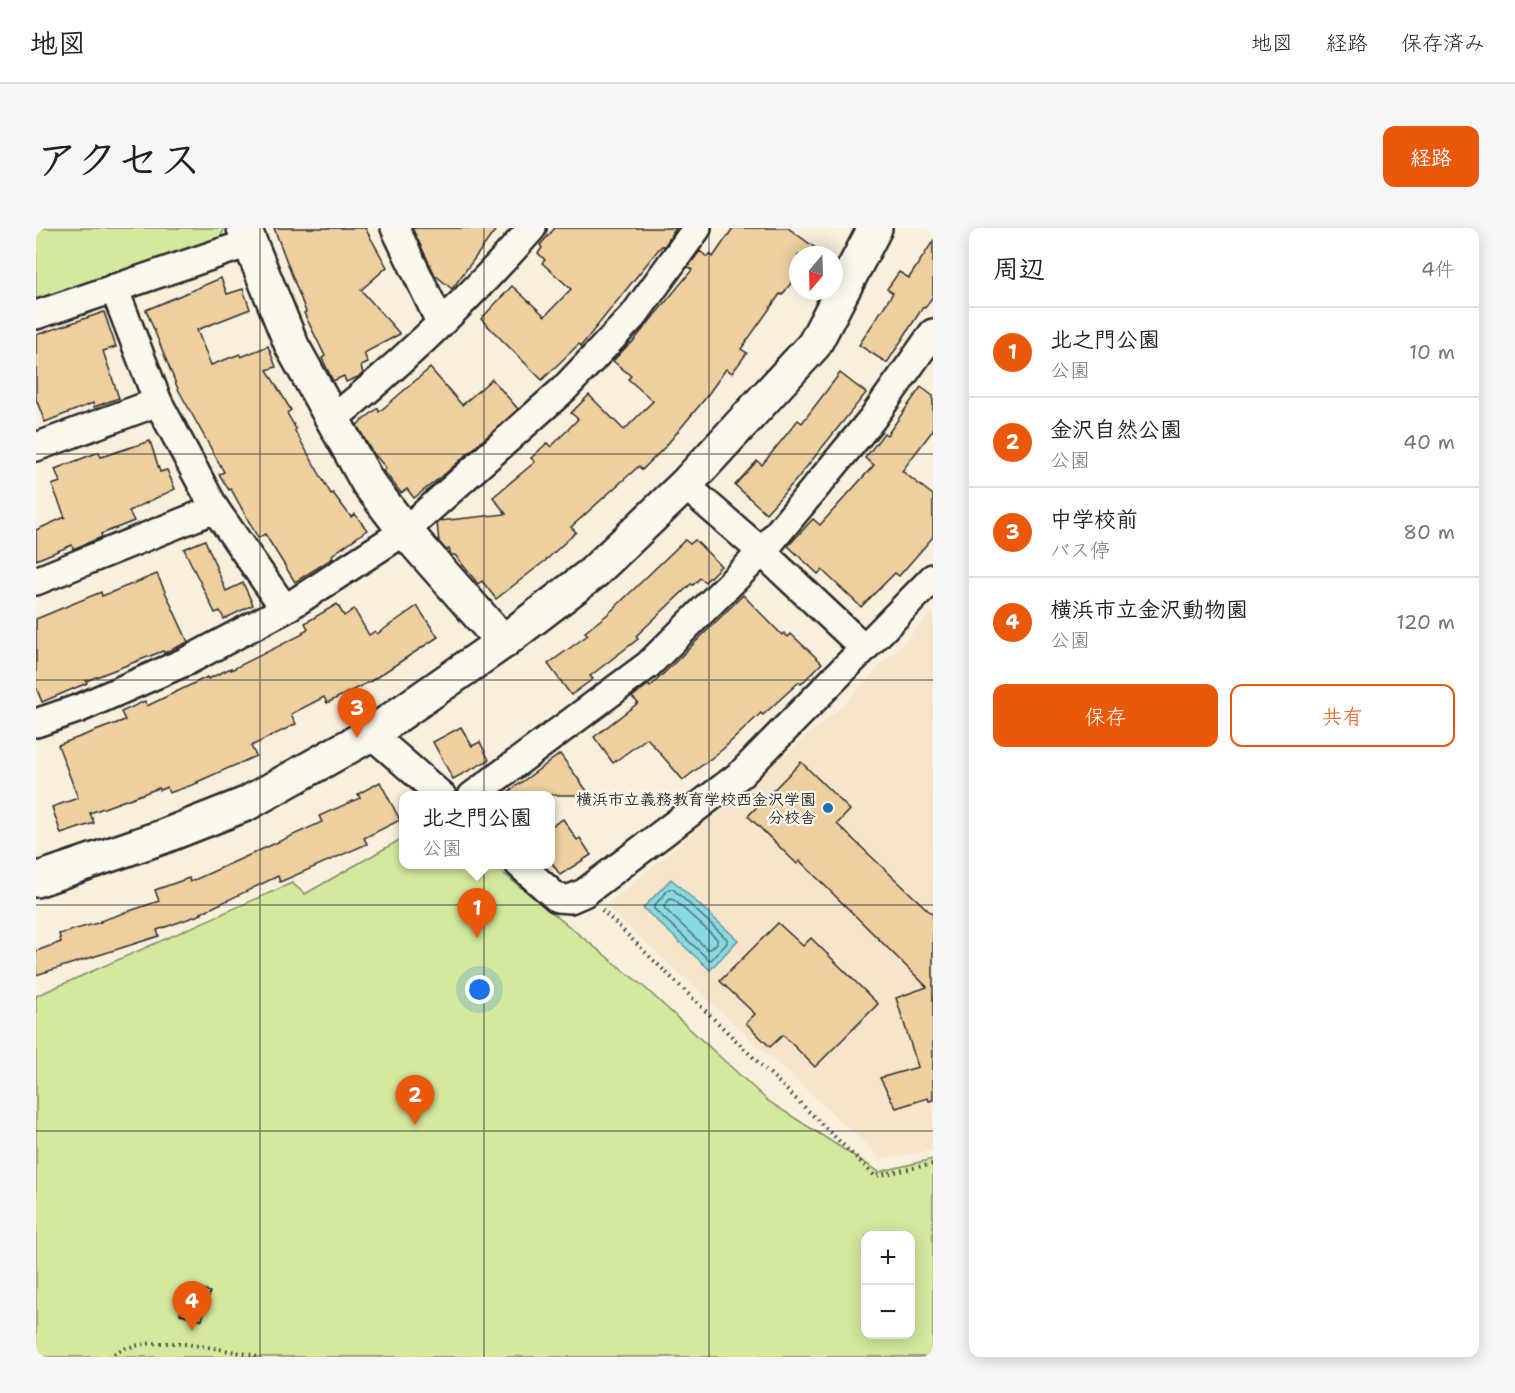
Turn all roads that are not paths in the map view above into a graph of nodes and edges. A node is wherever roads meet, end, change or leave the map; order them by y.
1 (395, 228) edge
2 (532, 228) edge
3 (697, 228) edge
4 (868, 231) edge
5 (246, 235) edge
6 (114, 288) junction
7 (36, 315) edge
8 (440, 322) junction
9 (933, 333) edge
10 (158, 402) junction
11 (333, 419) junction
12 (36, 447) edge
13 (685, 485) junction
14 (215, 509) junction
15 (405, 531) junction
16 (762, 552) junction
17 (933, 578) edge
18 (36, 581) edge
19 (285, 609) junction
20 (503, 642) junction
21 (864, 648) junction
22 (36, 723) edge
23 (370, 734) junction
24 (437, 791) edge
25 (477, 791) edge
26 (525, 869) edge
27 (36, 880) edge

1 - 8 street
2 - 8 street
3 - 15 street
4 - 13 street
5 - 6 street
5 - 11 street
6 - 7 street
6 - 10 street
8 - 11 street
9 - 16 street
10 - 12 street
10 - 14 street
11 - 15 street
13 - 16 street
13 - 20 street
14 - 18 street
14 - 19 street
15 - 19 street
15 - 20 street
16 - 21 street
16 - 25 street
17 - 21 street
19 - 22 street
20 - 23 street
21 - 26 street
23 - 24 street
23 - 27 street

